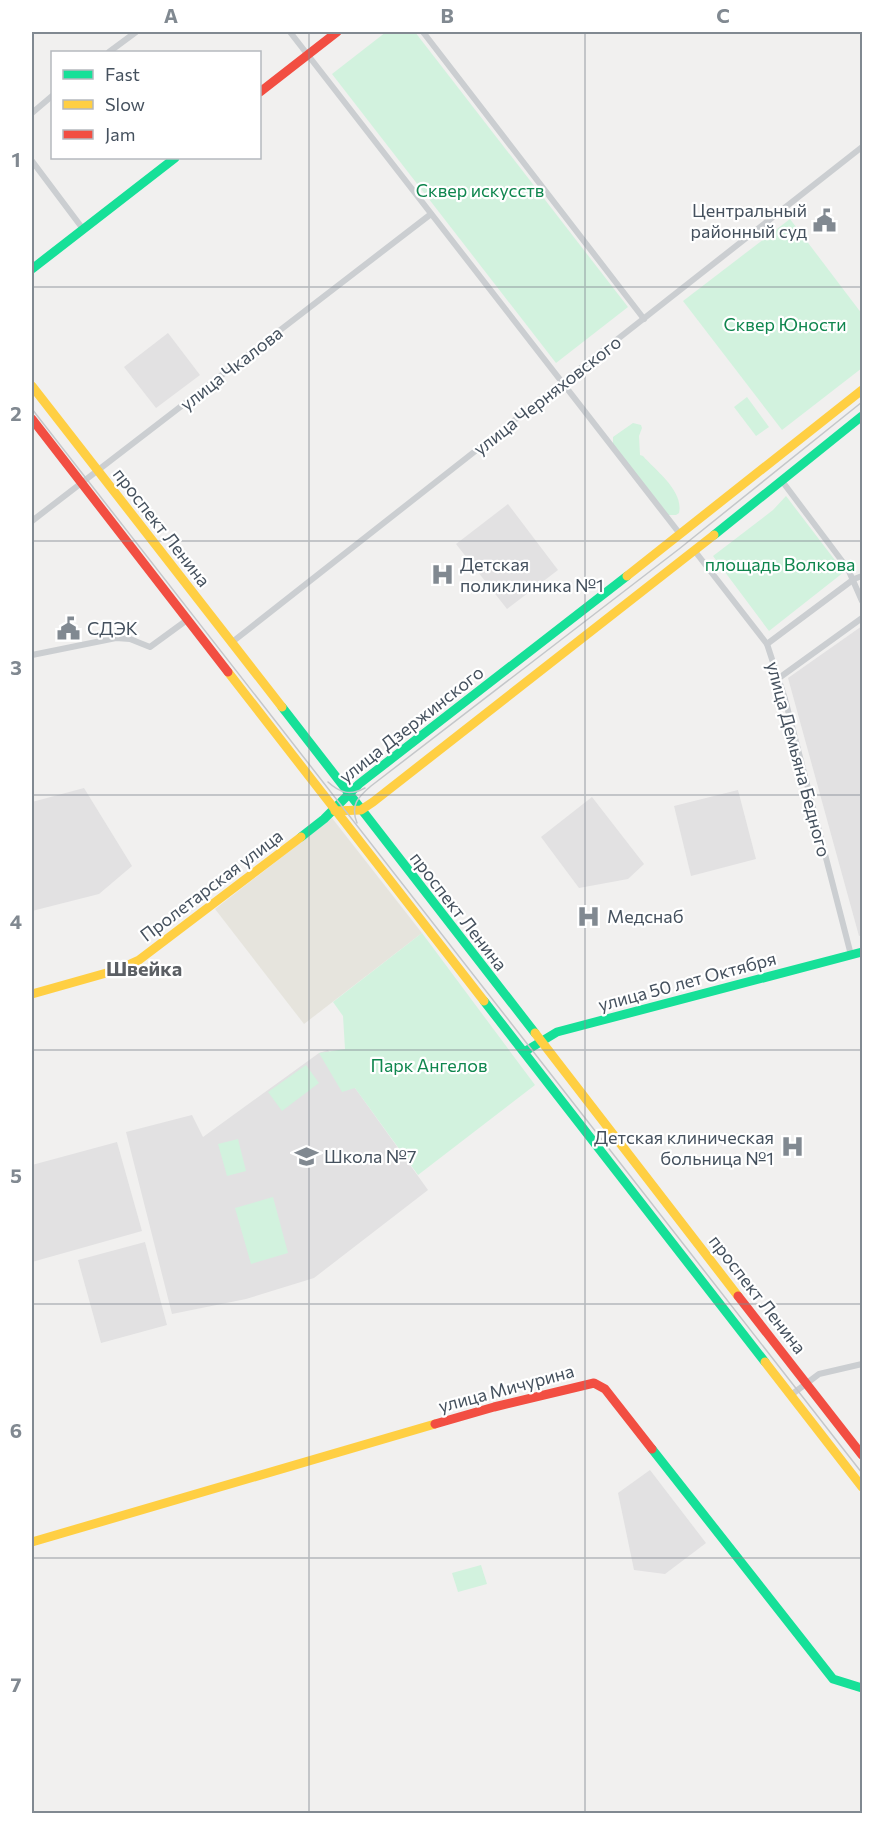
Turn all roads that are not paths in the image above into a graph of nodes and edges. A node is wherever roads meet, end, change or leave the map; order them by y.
1 (136, 32) edge
2 (290, 32) edge
3 (337, 32) edge
4 (423, 32) edge
5 (110, 51) edge
6 (308, 54) junction
7 (261, 91) edge
8 (51, 97) edge
9 (32, 113) edge
10 (862, 147) edge
11 (174, 159) edge
12 (32, 161) edge
13 (431, 214) junction
14 (83, 229) junction
15 (32, 269) edge
16 (644, 319) junction
17 (562, 383) junction
18 (32, 386) edge
19 (862, 390) edge
20 (862, 416) edge
21 (32, 419) edge
22 (98, 471) junction
23 (782, 481) junction
24 (82, 484) junction
25 (32, 521) edge
26 (680, 534) junction
27 (694, 550) junction
28 (862, 576) edge
29 (854, 579) junction
30 (862, 602) edge
31 (862, 618) edge
32 (187, 620) junction
33 (231, 643) junction
34 (767, 644) junction
35 (32, 655) edge
36 (779, 678) junction
37 (348, 794) junction
38 (361, 810) junction
39 (335, 811) junction
40 (862, 952) edge
41 (851, 955) junction
42 (32, 994) edge
43 (540, 1042) junction
44 (524, 1052) junction
45 (862, 1364) edge
46 (806, 1383) junction
47 (791, 1395) junction
48 (862, 1455) edge
49 (862, 1487) edge
50 (32, 1542) edge
51 (862, 1688) edge

1 - 5 street
2 - 6 street
3 - 6 street
4 - 16 street
6 - 7 street
6 - 13 street
8 - 9 street
10 - 16 street, улица Черняховского
11 - 14 street
12 - 14 street
13 - 17 street
13 - 22 street, улица Чкалова
14 - 15 street
16 - 17 street, улица Черняховского
17 - 26 street
17 - 33 street, улица Черняховского
18 - 22 street, проспект Ленина
19 - 26 street, улица Дзержинского
20 - 23 street, улица Дзержинского
21 - 24 street, проспект Ленина
22 - 24 street, улица Чкалова
22 - 33 street, проспект Ленина
23 - 27 street, улица Дзержинского
23 - 29 street
24 - 25 street, улица Чкалова
24 - 32 street, проспект Ленина
26 - 37 street, улица Дзержинского
27 - 34 street, улица Демьяна Бедного
27 - 38 street, улица Дзержинского
28 - 29 street
29 - 30 street
29 - 34 street
31 - 36 street
32 - 35 street
32 - 39 street, проспект Ленина
33 - 37 street, проспект Ленина
34 - 36 street, улица Демьяна Бедного
36 - 41 street, улица Демьяна Бедного
37 - 38 street, проспект Ленина
37 - 39 street, улица Дзержинского
38 - 39 street, улица Дзержинского
38 - 43 street, проспект Ленина
39 - 42 street, Пролетарская улица
39 - 44 street, проспект Ленина
40 - 41 street, улица 50 лет Октября
41 - 43 street, улица 50 лет Октября
43 - 44 street, улица 50 лет Октября
43 - 46 street, проспект Ленина
44 - 47 street, проспект Ленина
45 - 46 street
46 - 47 street
46 - 48 street, проспект Ленина
47 - 49 street, проспект Ленина
50 - 51 street, улица Мичурина

